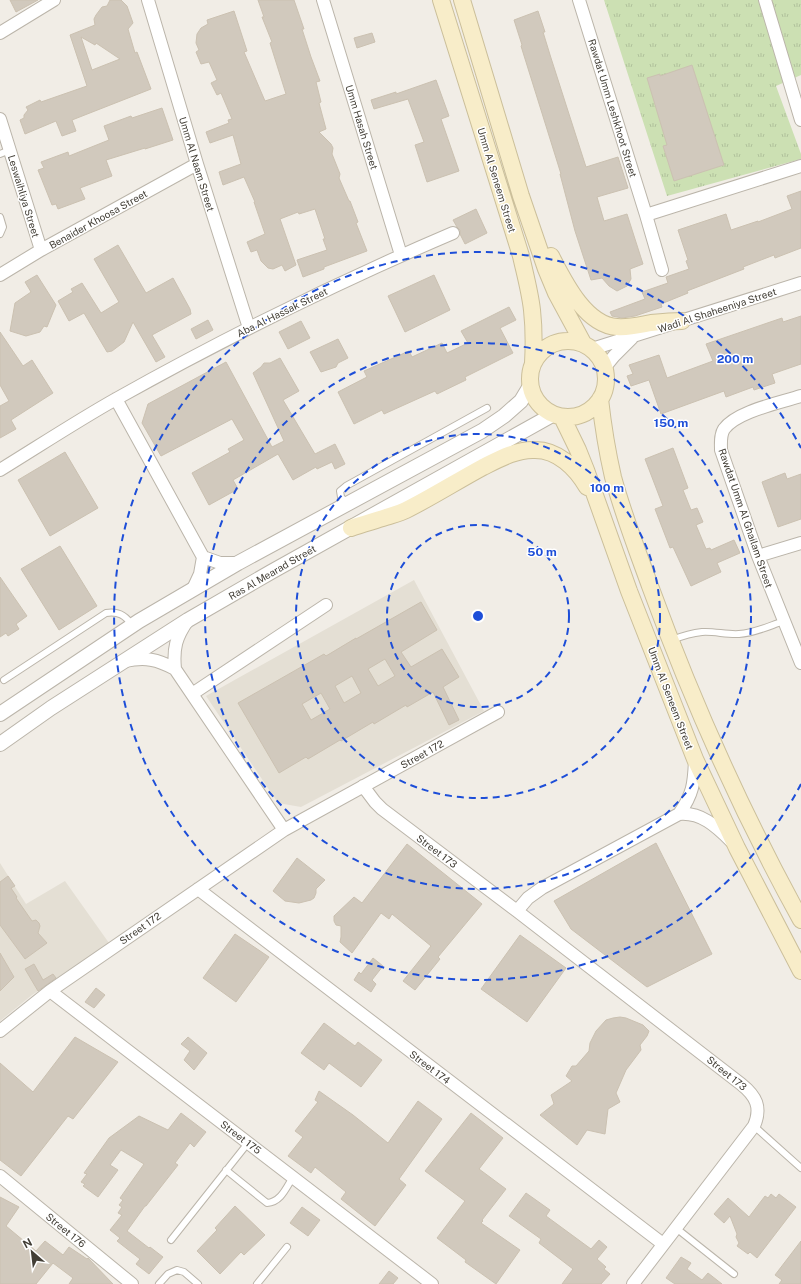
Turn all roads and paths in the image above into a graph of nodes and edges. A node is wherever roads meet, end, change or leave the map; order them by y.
1 (54, 0) edge
2 (148, 0) edge
3 (323, 0) edge
4 (441, 0) edge
5 (462, 0) edge
6 (579, 0) edge
7 (767, 1) edge
8 (0, 33) edge
9 (0, 119) edge
10 (801, 120) edge
11 (5, 152) edge
12 (197, 164) junction
13 (801, 166) edge
14 (521, 196) junction
15 (646, 216) junction
16 (0, 217) edge
17 (453, 233) dead end
18 (0, 234) edge
19 (41, 250) junction
20 (401, 255) junction
21 (662, 270) dead end
22 (0, 275) edge
23 (801, 283) edge
24 (682, 321) junction
25 (249, 328) junction
26 (633, 337) junction
27 (588, 346) junction
28 (533, 363) junction
29 (605, 367) junction
30 (530, 386) junction
31 (801, 396) edge
32 (116, 399) junction
33 (600, 399) junction
34 (487, 408) dead end
35 (558, 415) junction
36 (0, 470) edge
37 (348, 504) junction
38 (603, 514) junction
39 (351, 528) junction
40 (801, 543) edge
41 (758, 556) junction
42 (202, 557) junction
43 (238, 563) junction
44 (193, 589) junction
45 (326, 605) dead end
46 (188, 620) junction
47 (784, 621) junction
48 (132, 626) junction
49 (670, 640) junction
50 (124, 661) junction
51 (801, 663) edge
52 (174, 669) junction
53 (4, 680) dead end
54 (192, 694) junction
55 (498, 712) dead end
56 (0, 714) edge
57 (0, 744) edge
58 (695, 759) junction
59 (363, 786) junction
60 (679, 814) junction
61 (284, 830) junction
62 (737, 848) junction
63 (783, 888) junction
64 (198, 889) junction
65 (801, 900) edge
66 (517, 911) junction
67 (801, 920) edge
68 (801, 971) edge
69 (50, 991) junction
70 (0, 1031) edge
71 (754, 1126) junction
72 (248, 1143) junction
73 (801, 1168) edge
74 (226, 1170) junction
75 (0, 1176) edge
76 (293, 1178) junction
77 (676, 1228) junction
78 (171, 1240) dead end
79 (663, 1244) junction
80 (287, 1247) dead end
81 (734, 1274) dead end
82 (132, 1284) edge
83 (159, 1284) edge
84 (198, 1284) edge
85 (257, 1284) edge
86 (432, 1284) edge
87 (633, 1284) edge

1 - 8 street
2 - 12 street, Umm Al Naam Street
3 - 20 street, Umm Hasah Street
4 - 28 main road, Umm Al Seneem Street
5 - 14 main road, Umm Al Seneem Street
6 - 15 street, Rawdat Umm Leshkhoot Street
7 - 10 street
9 - 11 street, Leswaihliya Street
11 - 19 street, Leswaihliya Street
12 - 19 street, Benaider Khoosa Street
12 - 25 street, Umm Al Naam Street
13 - 15 street
14 - 24 main road
14 - 27 main road, Umm Al Seneem Street
15 - 21 street, Rawdat Umm Leshkhoot Street
16 - 18 lane
17 - 20 street, Aba Al Hassak Street
19 - 22 street, Benaider Khoosa Street
20 - 25 street, Aba Al Hassak Street
23 - 24 street, Wadi Al Shaheeniya Street
24 - 26 street, Wadi Al Shaheeniya Street
25 - 32 street, Aba Al Hassak Street
26 - 27 street, Wadi Al Shaheeniya Street
26 - 29 street, Wadi Al Shaheeniya Street
27 - 28 main road
27 - 29 main road
28 - 30 main road
29 - 33 main road
30 - 35 main road
30 - 37 street
31 - 41 street, Rawdat Umm Al Ghailam Street
32 - 36 street, Aba Al Hassak Street
32 - 42 street
33 - 35 main road
33 - 49 main road, Umm Al Seneem Street
34 - 37 lane
35 - 38 main road, Umm Al Seneem Street
35 - 39 street, Ras Al Mearad Street
37 - 43 street
38 - 39 main road
38 - 58 main road, Umm Al Seneem Street
39 - 46 street, Ras Al Mearad Street
40 - 41 street
41 - 47 street, Rawdat Umm Al Ghailam Street
42 - 43 street
42 - 44 street
43 - 44 street
44 - 48 street
45 - 54 street
46 - 50 street, Ras Al Mearad Street
46 - 52 street
47 - 49 lane
47 - 51 street, Rawdat Umm Al Ghailam Street
48 - 53 lane
48 - 56 street
49 - 63 main road, Umm Al Seneem Street
50 - 52 street
50 - 57 street, Ras Al Mearad Street
52 - 54 street
54 - 61 street
55 - 59 street, Street 172
58 - 60 street
58 - 62 main road, Umm Al Seneem Street
59 - 61 street, Street 172
59 - 66 street, Street 173
60 - 62 street
60 - 66 street
61 - 64 street, Street 172
62 - 68 main road, Umm Al Seneem Street
63 - 65 street
63 - 67 main road, Umm Al Seneem Street
64 - 69 street, Street 172
64 - 79 street, Street 174
66 - 71 street, Street 173
69 - 70 street, Street 172
69 - 72 street, Street 175
71 - 73 lane
71 - 77 street, Street 173
72 - 74 lane
72 - 76 street, Street 175
74 - 76 lane
74 - 78 lane
75 - 82 street, Street 176
76 - 86 street, Street 175
77 - 79 street, Street 173
77 - 81 lane
79 - 87 street, Street 173
80 - 85 lane
83 - 84 lane

